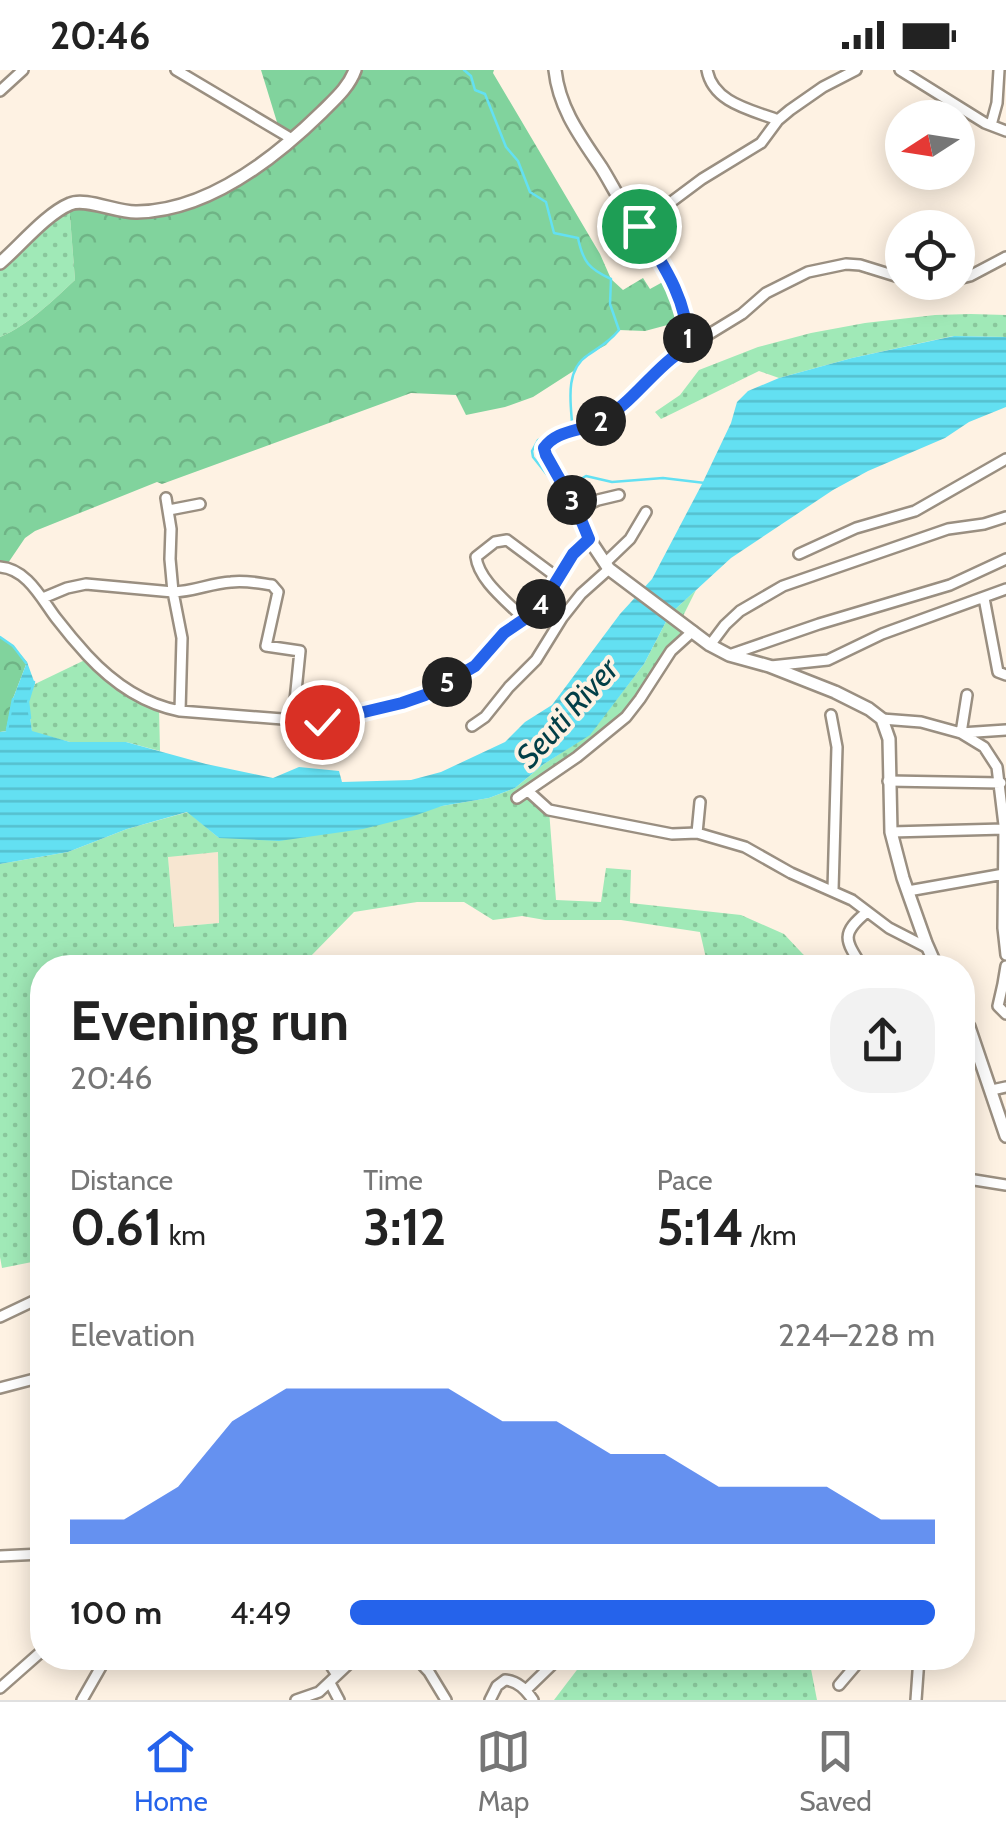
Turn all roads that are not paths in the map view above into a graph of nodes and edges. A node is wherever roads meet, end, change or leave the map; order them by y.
1 (23, 70) edge
2 (176, 70) edge
3 (355, 70) edge
4 (555, 70) edge
5 (707, 70) edge
6 (856, 70) edge
7 (900, 70) edge
8 (1000, 70) edge
9 (0, 91) edge
10 (778, 120) junction
11 (990, 125) junction
12 (1006, 131) edge
13 (292, 138) junction
14 (639, 226) junction
15 (1006, 258) edge
16 (0, 263) edge
17 (885, 273) edge
18 (975, 274) edge
19 (688, 347) junction
20 (1006, 459) edge
21 (619, 495) dead end
22 (166, 498) dead end
23 (200, 504) dead end
24 (169, 510) junction
25 (577, 510) junction
26 (646, 512) dead end
27 (1006, 517) edge
28 (589, 539) junction
29 (799, 554) dead end
30 (1006, 559) edge
31 (0, 566) edge
32 (610, 570) junction
33 (558, 578) junction
34 (1006, 589) edge
35 (174, 592) junction
36 (42, 598) junction
37 (984, 598) junction
38 (524, 619) junction
39 (693, 631) junction
40 (1006, 632) edge
41 (992, 636) junction
42 (710, 645) junction
43 (729, 654) junction
44 (769, 666) junction
45 (1006, 675) edge
46 (967, 695) dead end
47 (180, 711) junction
48 (830, 715) dead end
49 (882, 719) junction
50 (293, 721) junction
51 (472, 726) dead end
52 (1006, 730) edge
53 (961, 732) junction
54 (888, 781) junction
55 (1001, 783) junction
56 (528, 792) junction
57 (516, 798) dead end
58 (700, 802) dead end
59 (1005, 826) edge
60 (891, 832) junction
61 (698, 833) junction
62 (1004, 874) edge
63 (833, 890) junction
64 (908, 891) junction
65 (1005, 895) edge
66 (867, 912) junction
67 (928, 948) junction
68 (856, 955) edge
69 (931, 955) edge
70 (1006, 956) edge
71 (1006, 966) edge
72 (1004, 985) edge
73 (1006, 1014) edge
74 (975, 1043) edge
75 (1006, 1087) edge
76 (992, 1090) junction
77 (1006, 1136) edge
78 (975, 1180) edge
79 (1006, 1185) edge
80 (30, 1303) edge
81 (0, 1317) edge
82 (30, 1380) edge
83 (0, 1388) edge
84 (30, 1555) edge
85 (0, 1556) edge
86 (30, 1662) edge
87 (99, 1670) edge
88 (330, 1670) edge
89 (342, 1670) edge
90 (425, 1670) edge
91 (547, 1670) edge
92 (852, 1670) edge
93 (918, 1670) edge
94 (333, 1679) junction
95 (839, 1685) dead end
96 (0, 1688) edge
97 (526, 1690) junction
98 (82, 1700) edge
99 (296, 1700) edge
100 (339, 1700) edge
101 (446, 1700) edge
102 (490, 1700) edge
103 (533, 1700) edge
104 (916, 1700) edge

1 - 9 street
2 - 13 street
3 - 13 street
4 - 14 street
5 - 10 street
6 - 10 street
7 - 11 street
8 - 11 street
10 - 14 street
11 - 12 street
13 - 16 street
14 - 19 street
15 - 18 street
17 - 19 street
19 - 25 street
20 - 29 street
21 - 25 street
22 - 24 street
23 - 24 street
24 - 35 street
25 - 28 street
26 - 32 street
27 - 42 street
28 - 32 street
28 - 33 street
30 - 43 street
31 - 36 street
32 - 39 street
32 - 51 street
33 - 38 street
33 - 38 street
34 - 37 street
35 - 36 street
35 - 47 street
35 - 50 street
36 - 47 street
37 - 41 street
37 - 44 street
38 - 50 street
39 - 42 street
39 - 56 street
40 - 41 street
41 - 45 street
42 - 43 street
43 - 44 street
44 - 49 street
46 - 53 street
47 - 50 street
48 - 63 street
49 - 53 street
49 - 54 street
52 - 53 street
53 - 55 street
54 - 55 street
54 - 60 street
55 - 59 street
56 - 57 street
56 - 61 street
58 - 61 street
59 - 60 street
59 - 62 street
60 - 64 street
61 - 63 street
62 - 64 street
62 - 65 street
63 - 66 street
64 - 67 street
65 - 70 street
66 - 67 street
66 - 68 street
67 - 69 street
71 - 72 street
72 - 73 street
74 - 76 street
75 - 76 street
76 - 77 street
78 - 79 street
80 - 81 street
82 - 83 street
84 - 85 street
86 - 96 street
87 - 98 street
88 - 94 street
89 - 94 street
90 - 101 street
91 - 97 street
92 - 95 street
93 - 104 street
94 - 99 street
94 - 100 street
97 - 102 street
97 - 103 street

